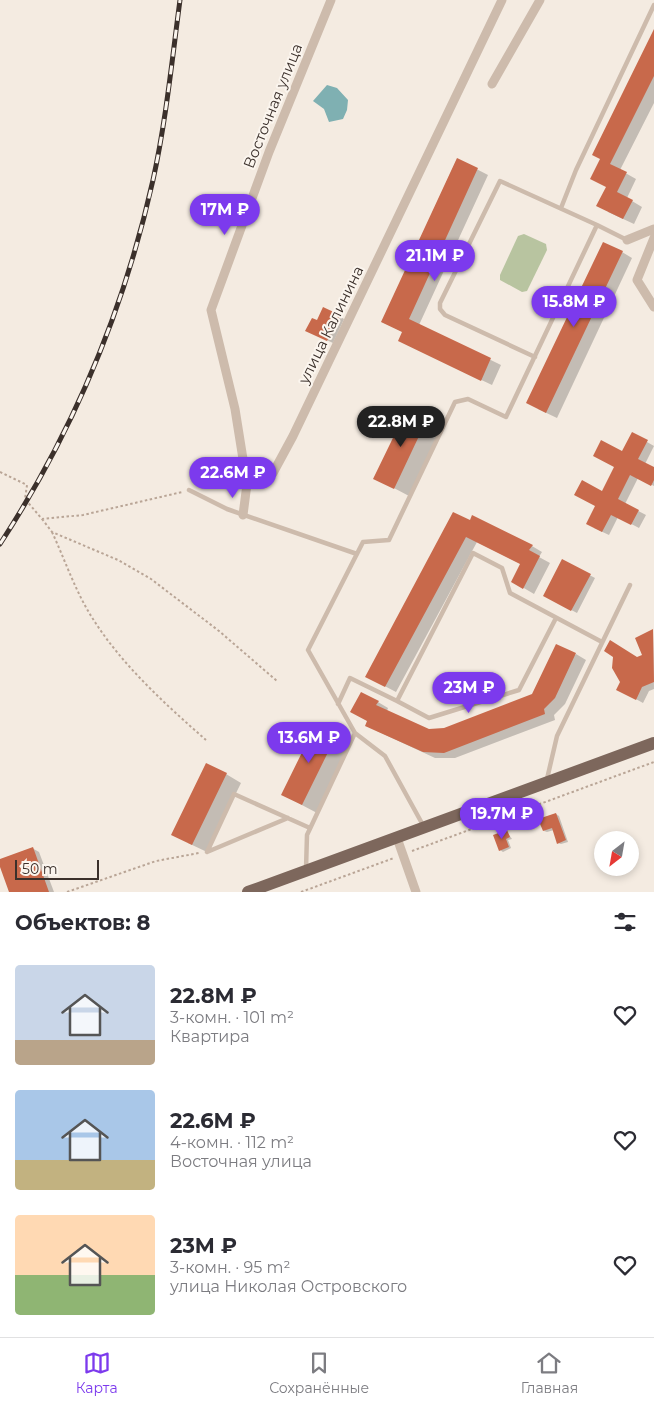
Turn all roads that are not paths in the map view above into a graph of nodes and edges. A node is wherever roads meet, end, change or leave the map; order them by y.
1 (332, 0) edge
2 (502, 0) edge
3 (540, 0) edge
4 (654, 5) edge
5 (492, 84) dead end
6 (561, 208) junction
7 (597, 226) junction
8 (654, 228) edge
9 (654, 238) edge
10 (627, 240) joint
11 (654, 307) edge
12 (535, 357) junction
13 (247, 484) junction
14 (189, 490) road end
15 (244, 515) junction
16 (357, 554) junction
17 (630, 585) dead end
18 (556, 618) junction
19 (602, 642) junction
20 (397, 701) junction
21 (338, 704) junction
22 (355, 733) junction
23 (654, 743) edge
24 (546, 783) junction
25 (288, 818) junction
26 (310, 828) junction
27 (424, 828) junction
28 (397, 838) junction
29 (305, 872) junction
30 (248, 892) edge
31 (416, 892) edge

1 - 13 street, Восточная улица
2 - 13 street, улица Калинина
3 - 5 street
4 - 6 lane
6 - 7 lane
6 - 12 lane
7 - 10 lane
7 - 12 lane
8 - 10 street
9 - 11 street
12 - 16 lane
13 - 15 street, Восточная улица
14 - 15 lane
15 - 16 lane
16 - 21 lane
17 - 19 lane
18 - 19 lane
18 - 20 lane
18 - 20 lane
19 - 24 lane
20 - 21 lane
21 - 22 lane
22 - 26 lane
22 - 27 lane
23 - 24 main road
24 - 27 main road
25 - 25 lane
25 - 26 lane
26 - 29 lane
27 - 28 main road
28 - 29 main road
28 - 31 street
29 - 30 main road

